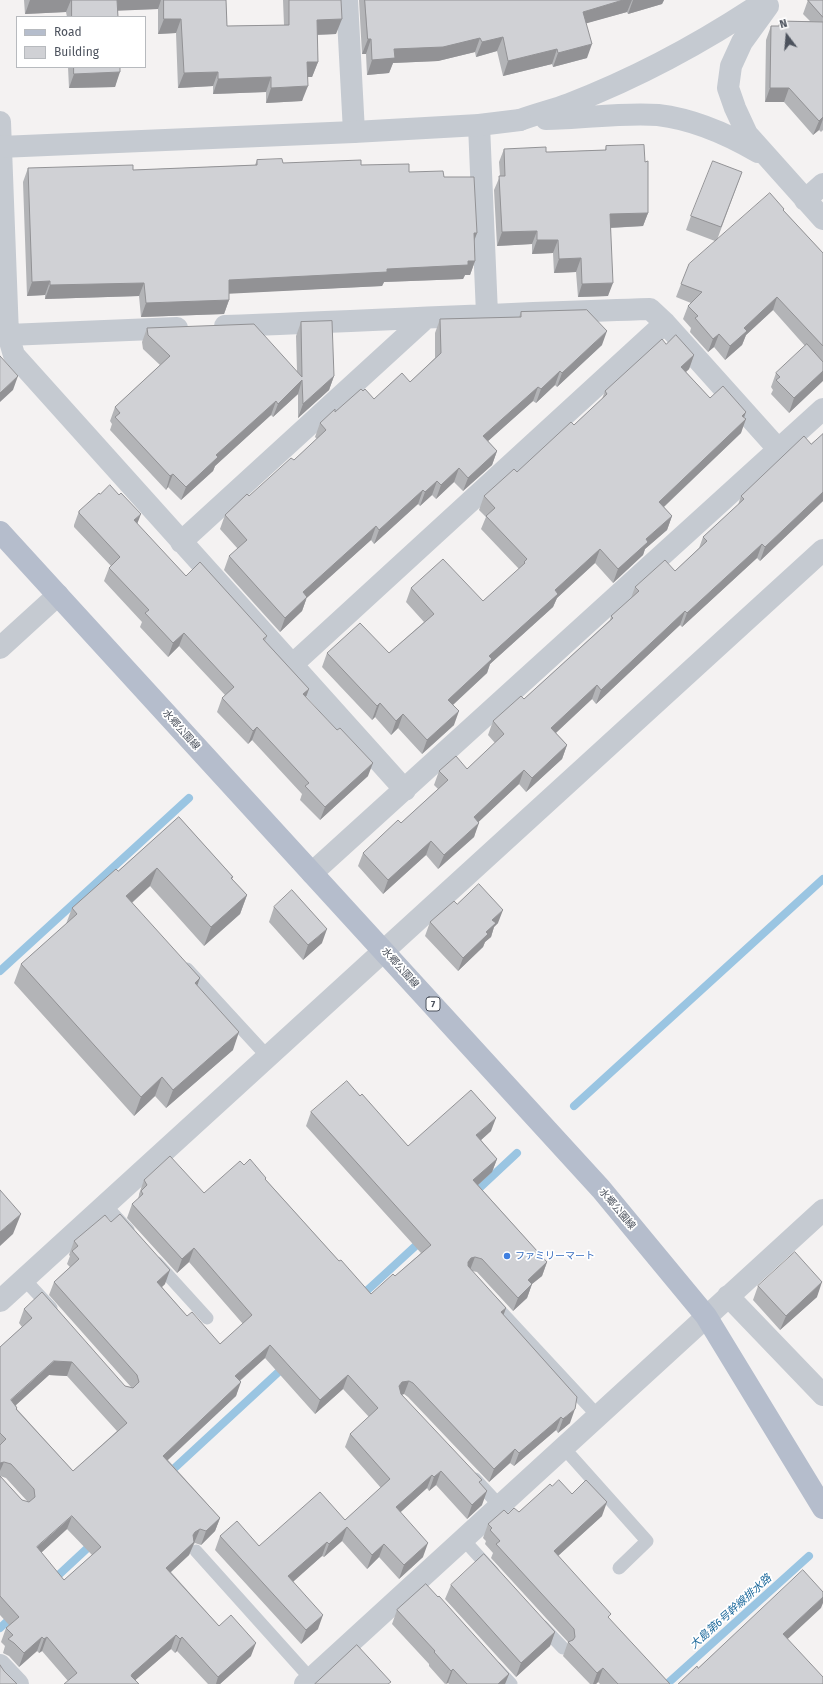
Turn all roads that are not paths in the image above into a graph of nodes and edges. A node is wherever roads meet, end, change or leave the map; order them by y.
1 (347, 0) edge
2 (766, 0) edge
3 (772, 0) edge
4 (520, 120) junction
5 (0, 122) edge
6 (479, 125) junction
7 (354, 132) junction
8 (0, 147) edge
9 (766, 156) junction
10 (823, 184) edge
11 (805, 200) junction
12 (823, 219) edge
13 (488, 314) junction
14 (426, 318) junction
15 (665, 324) junction
16 (8, 335) junction
17 (823, 409) edge
18 (779, 450) junction
19 (0, 532) edge
20 (181, 542) junction
21 (823, 550) edge
22 (58, 595) junction
23 (0, 648) edge
24 (293, 664) junction
25 (405, 790) junction
26 (312, 873) junction
27 (384, 950) junction
28 (176, 957) edge
29 (267, 1056) junction
30 (105, 1205) junction
31 (823, 1210) edge
32 (137, 1241) edge
33 (148, 1253) edge
34 (24, 1279) junction
35 (481, 1290) edge
36 (728, 1296) junction
37 (0, 1301) edge
38 (706, 1316) junction
39 (207, 1318) dead end
40 (60, 1319) edge
41 (823, 1395) edge
42 (598, 1416) junction
43 (563, 1447) junction
44 (468, 1471) edge
45 (500, 1506) junction
46 (823, 1508) edge
47 (463, 1539) junction
48 (196, 1551) dead end
49 (619, 1568) dead end
50 (500, 1579) edge
51 (531, 1614) edge
52 (563, 1648) dead end
53 (490, 1661) edge
54 (0, 1665) edge
55 (308, 1681) edge
56 (18, 1684) edge
57 (511, 1684) edge

1 - 7 street
2 - 4 street
3 - 9 street
4 - 6 street
4 - 9 street
5 - 8 street
6 - 7 street
6 - 13 street
7 - 8 street
8 - 16 street
9 - 11 street
10 - 11 street
11 - 12 street
13 - 14 street
13 - 15 street
14 - 16 street
14 - 20 street
15 - 18 street
15 - 24 street
16 - 20 street
17 - 18 street
18 - 25 street
19 - 22 main road, 水郷公園線 / 7
20 - 24 street
21 - 27 street
22 - 23 street
22 - 26 main road, 水郷公園線 / 7
24 - 25 street
25 - 26 street
26 - 27 main road, 水郷公園線 / 7
27 - 29 street
27 - 38 main road, 水郷公園線 / 7
28 - 29 lane
29 - 30 street
30 - 32 lane
30 - 34 street
31 - 36 street
33 - 39 lane
34 - 37 street
34 - 40 lane
35 - 42 lane
36 - 38 street
36 - 41 street
38 - 42 street
38 - 46 main road, 水郷公園線 / 7
42 - 43 street
43 - 45 street
43 - 49 lane
44 - 45 lane
45 - 47 street
47 - 50 lane
47 - 55 street
48 - 55 lane
51 - 52 lane
53 - 57 lane
54 - 56 street

